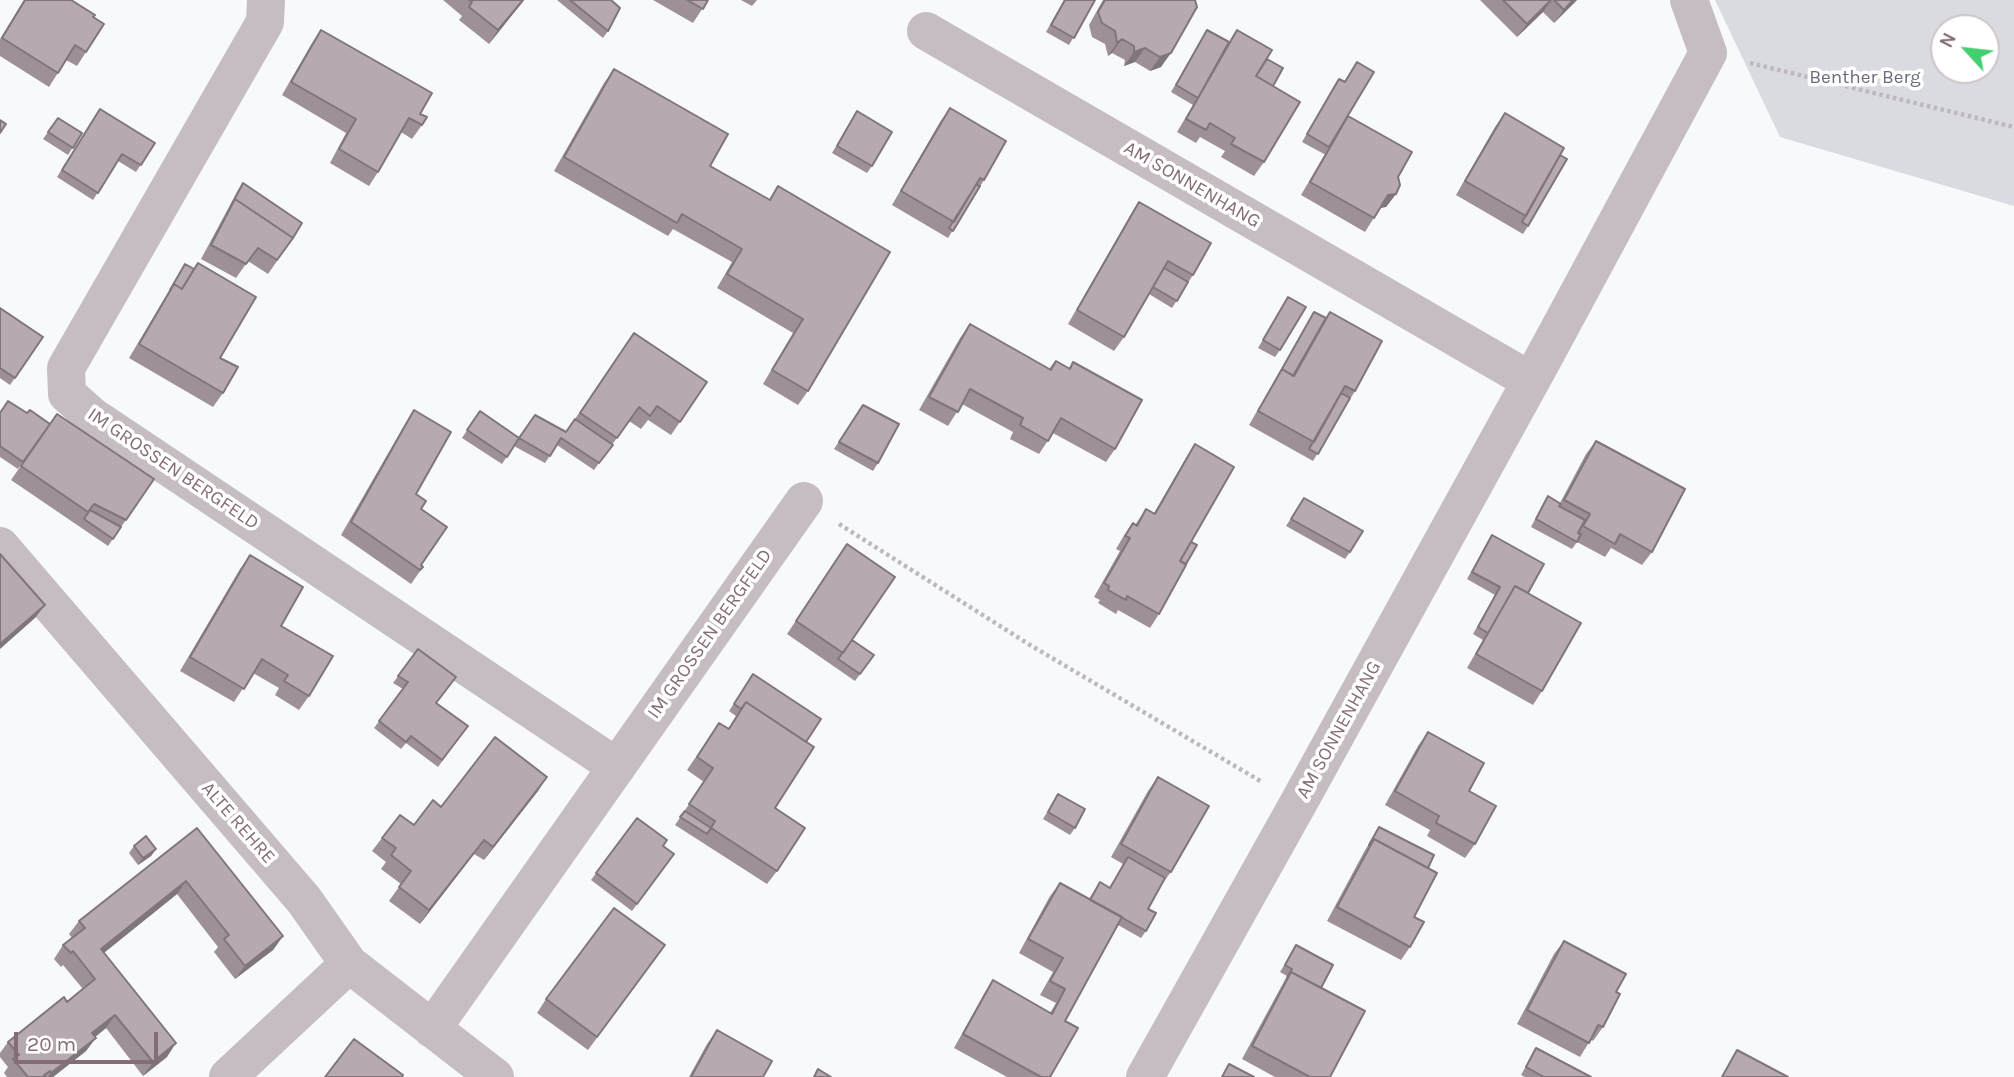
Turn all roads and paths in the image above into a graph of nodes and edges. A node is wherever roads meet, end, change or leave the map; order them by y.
1 (266, 0) edge
2 (1689, 0) edge
3 (926, 31) dead end
4 (1708, 53) junction
5 (2014, 127) edge
6 (1531, 381) junction
7 (804, 501) joint
8 (0, 546) edge
9 (617, 767) junction
10 (1299, 803) junction
11 (349, 964) junction
12 (432, 1030) junction
13 (228, 1077) edge
14 (495, 1077) edge
15 (1145, 1077) edge

1 - 9 street, IM GROSSEN BERGFELD
2 - 4 street
3 - 6 street, AM SONNENHANG
4 - 5 path
4 - 6 street, AM SONNENHANG
6 - 10 street, AM SONNENHANG
7 - 9 street, IM GROSSEN BERGFELD
7 - 10 path
8 - 11 street, ALTE REHRE
9 - 12 street, IM GROSSEN BERGFELD
10 - 15 street, AM SONNENHANG
11 - 12 street, ALTE REHRE
11 - 13 street
12 - 14 street, ALTE REHRE

